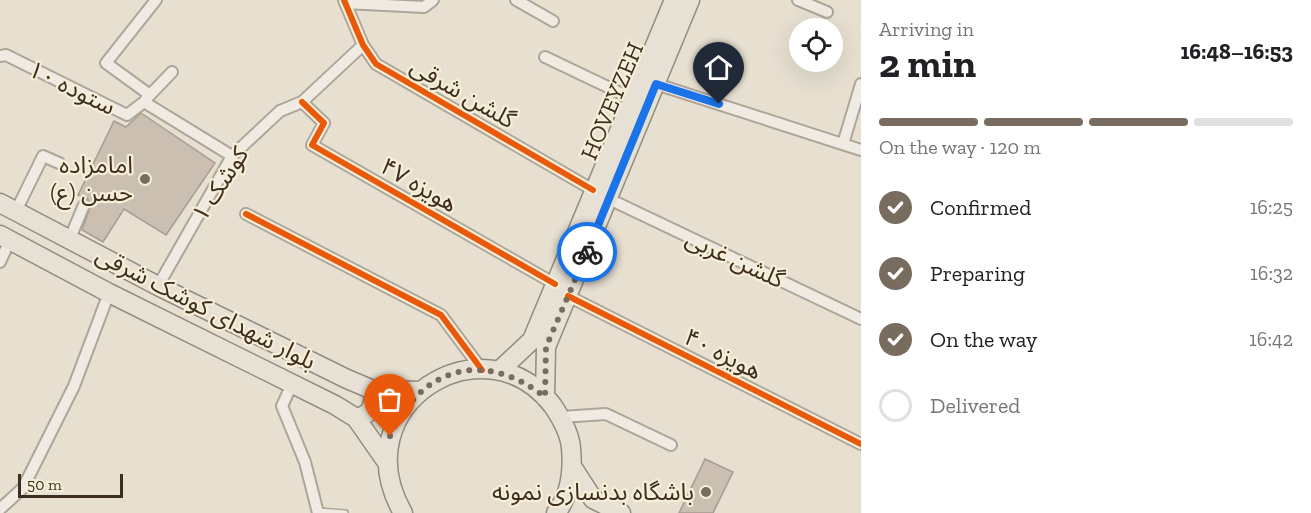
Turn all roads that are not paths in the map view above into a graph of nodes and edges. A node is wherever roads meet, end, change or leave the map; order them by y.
1 (156, 0) edge
2 (433, 0) edge
3 (516, 0) edge
4 (674, 0) edge
5 (690, 0) edge
6 (798, 0) edge
7 (345, 2) edge
8 (827, 12) dead end
9 (554, 21) dead end
10 (363, 45) junction
11 (0, 56) edge
12 (545, 57) dead end
13 (172, 72) dead end
14 (656, 84) junction
15 (861, 84) edge
16 (147, 98) junction
17 (633, 99) junction
18 (302, 102) junction
19 (843, 144) junction
20 (861, 150) edge
21 (232, 156) junction
22 (59, 163) dead end
23 (601, 195) junction
24 (84, 205) dead end
25 (8, 207) edge
26 (246, 214) dead end
27 (5, 238) edge
28 (70, 238) junction
29 (0, 262) edge
30 (158, 286) junction
31 (562, 290) junction
32 (109, 293) junction
33 (861, 319) edge
34 (490, 370) junction
35 (292, 384) junction
36 (373, 390) junction
37 (419, 391) junction
38 (545, 397) junction
39 (561, 417) junction
40 (356, 418) junction
41 (861, 444) edge
42 (671, 445) dead end
43 (386, 461) junction
44 (573, 468) junction
45 (0, 509) edge
46 (318, 512) edge
47 (345, 513) edge
48 (403, 513) edge
49 (556, 513) edge
50 (621, 513) edge

1 - 16 street
2 - 7 street
3 - 9 street
4 - 17 main road, HOVEYZEH
5 - 14 main road, HOVEYZEH
6 - 8 street
7 - 10 street, گلشن شرقی
10 - 18 street, کوشک ۱
10 - 23 street, گلشن شرقی
11 - 16 street, ستوده ۱۰
12 - 17 street
13 - 16 street
14 - 19 street
14 - 23 main road, HOVEYZEH
15 - 19 street
16 - 21 street, ستوده ۱۰
17 - 23 main road, HOVEYZEH
18 - 21 street, کوشک ۱
18 - 31 street, هویزه ۴۷
19 - 20 street
21 - 30 street, کوشک ۱
22 - 25 street
23 - 31 main road, HOVEYZEH
23 - 33 street, گلشن غربی
24 - 28 street
25 - 28 main road, بلوار شهدای کوشک شرقی
26 - 34 street
27 - 29 street
27 - 32 main road, بلوار شهدای کوشک شرقی
28 - 30 main road, بلوار شهدای کوشک شرقی
30 - 36 main road, بلوار شهدای کوشک شرقی
31 - 34 main road, HOVEYZEH
31 - 38 main road, HOVEYZEH
31 - 41 street, هویزه ۴۰
32 - 35 main road, بلوار شهدای کوشک شرقی
32 - 45 street
34 - 37 main road
34 - 38 main road
35 - 40 main road, بلوار شهدای کوشک شرقی
35 - 46 street
36 - 37 main road, بلوار شهدای کوشک شرقی
36 - 40 main road
37 - 43 main road
38 - 39 main road
39 - 42 street
39 - 44 main road
40 - 43 main road, بلوار شهدای کوشک شرقی
43 - 48 main road
44 - 49 main road
44 - 50 main road
46 - 47 lane

